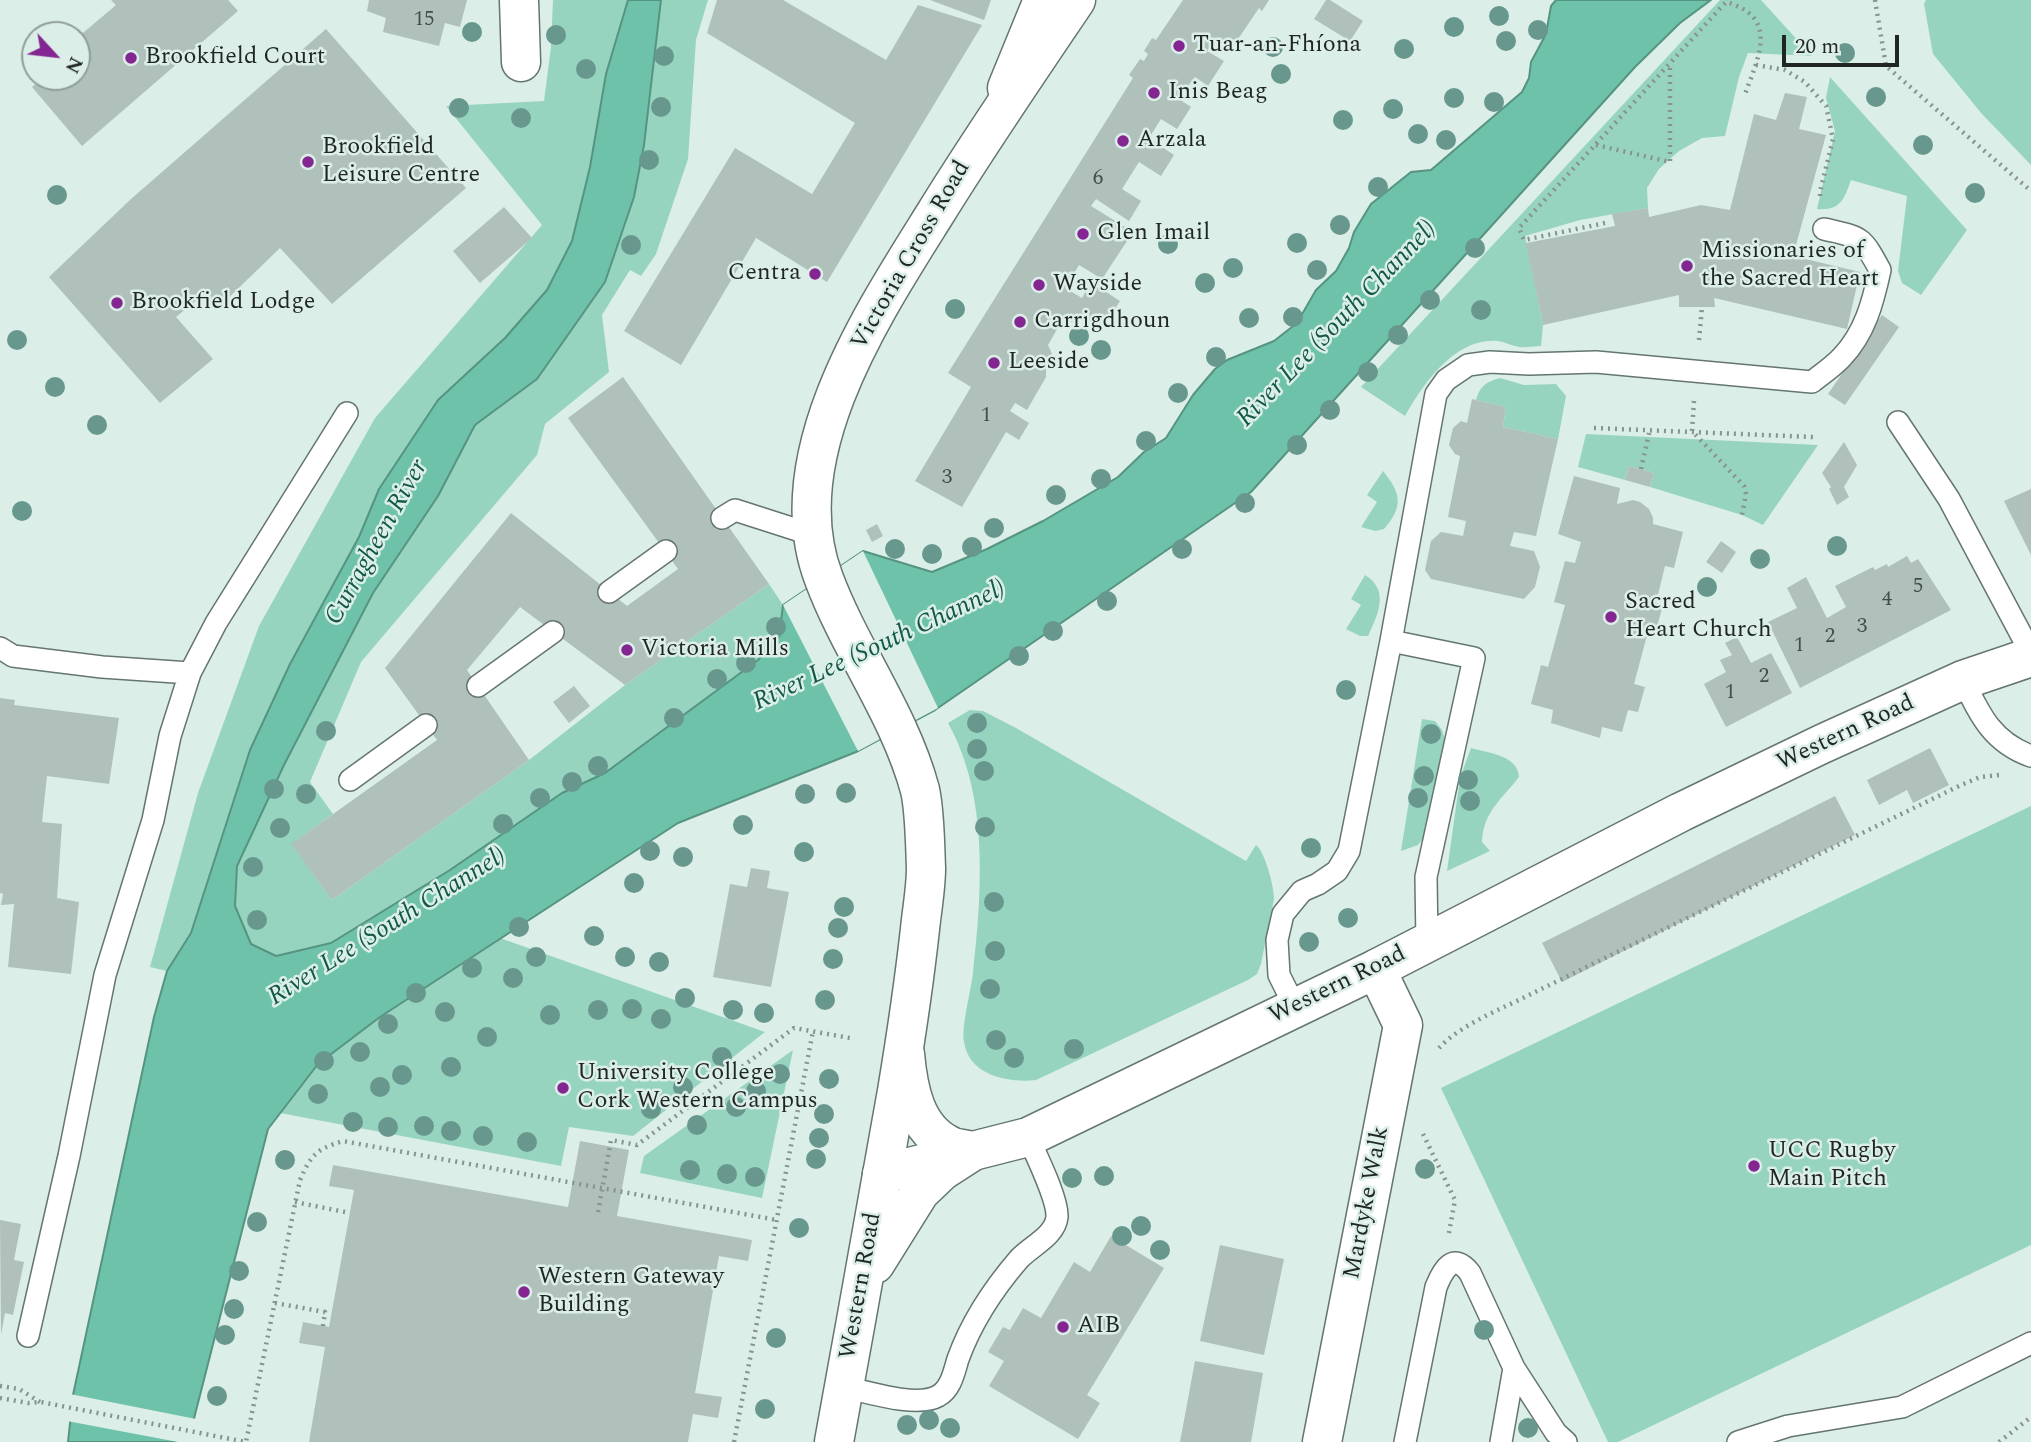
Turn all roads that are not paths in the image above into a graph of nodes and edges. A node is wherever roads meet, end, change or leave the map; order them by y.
1 (519, 0) edge
2 (1043, 0) edge
3 (1076, 0) edge
4 (521, 62) dead end
5 (991, 125) junction
6 (1824, 229) road end
7 (347, 413) dead end
8 (1898, 422) dead end
9 (722, 518) dead end
10 (813, 535) junction
11 (666, 551) dead end
12 (609, 592) dead end
13 (553, 632) dead end
14 (1391, 641) junction
15 (0, 648) edge
16 (2031, 655) edge
17 (190, 673) junction
18 (1963, 680) junction
19 (478, 686) dead end
20 (426, 725) dead end
21 (2031, 756) edge
22 (350, 780) dead end
23 (1427, 943) junction
24 (1376, 969) junction
25 (1295, 1007) junction
26 (905, 1045) junction
27 (1028, 1137) junction
28 (973, 1151) junction
29 (883, 1174) junction
30 (863, 1281) junction
31 (28, 1336) dead end
32 (2031, 1343) edge
33 (1514, 1368) junction
34 (844, 1387) junction
35 (834, 1442) edge
36 (1322, 1442) edge
37 (1405, 1442) edge
38 (1501, 1442) edge
39 (1566, 1442) edge
40 (1738, 1442) edge

1 - 4 main road
2 - 5 main road
3 - 5 main road, Victoria Cross Road
5 - 10 main road, Victoria Cross Road
6 - 14 lane
7 - 17 lane
8 - 16 lane
9 - 10 lane
10 - 26 main road, Victoria Cross Road
11 - 12 lane
13 - 19 lane
14 - 23 lane
14 - 25 lane
15 - 17 lane
16 - 18 main road, Western Road
17 - 31 lane
18 - 21 lane
18 - 23 main road, Western Road
20 - 22 lane
23 - 24 main road, Western Road
24 - 25 main road, Western Road
24 - 36 main road, Mardyke Walk
25 - 27 main road, Western Road
26 - 28 main road
26 - 29 main road
27 - 28 main road, Western Road
27 - 34 lane
28 - 29 main road, Western Road
28 - 30 main road
29 - 30 main road, Western Road
30 - 34 main road, Western Road
32 - 40 lane
33 - 37 lane
33 - 38 lane
33 - 39 lane
34 - 35 main road, Western Road

